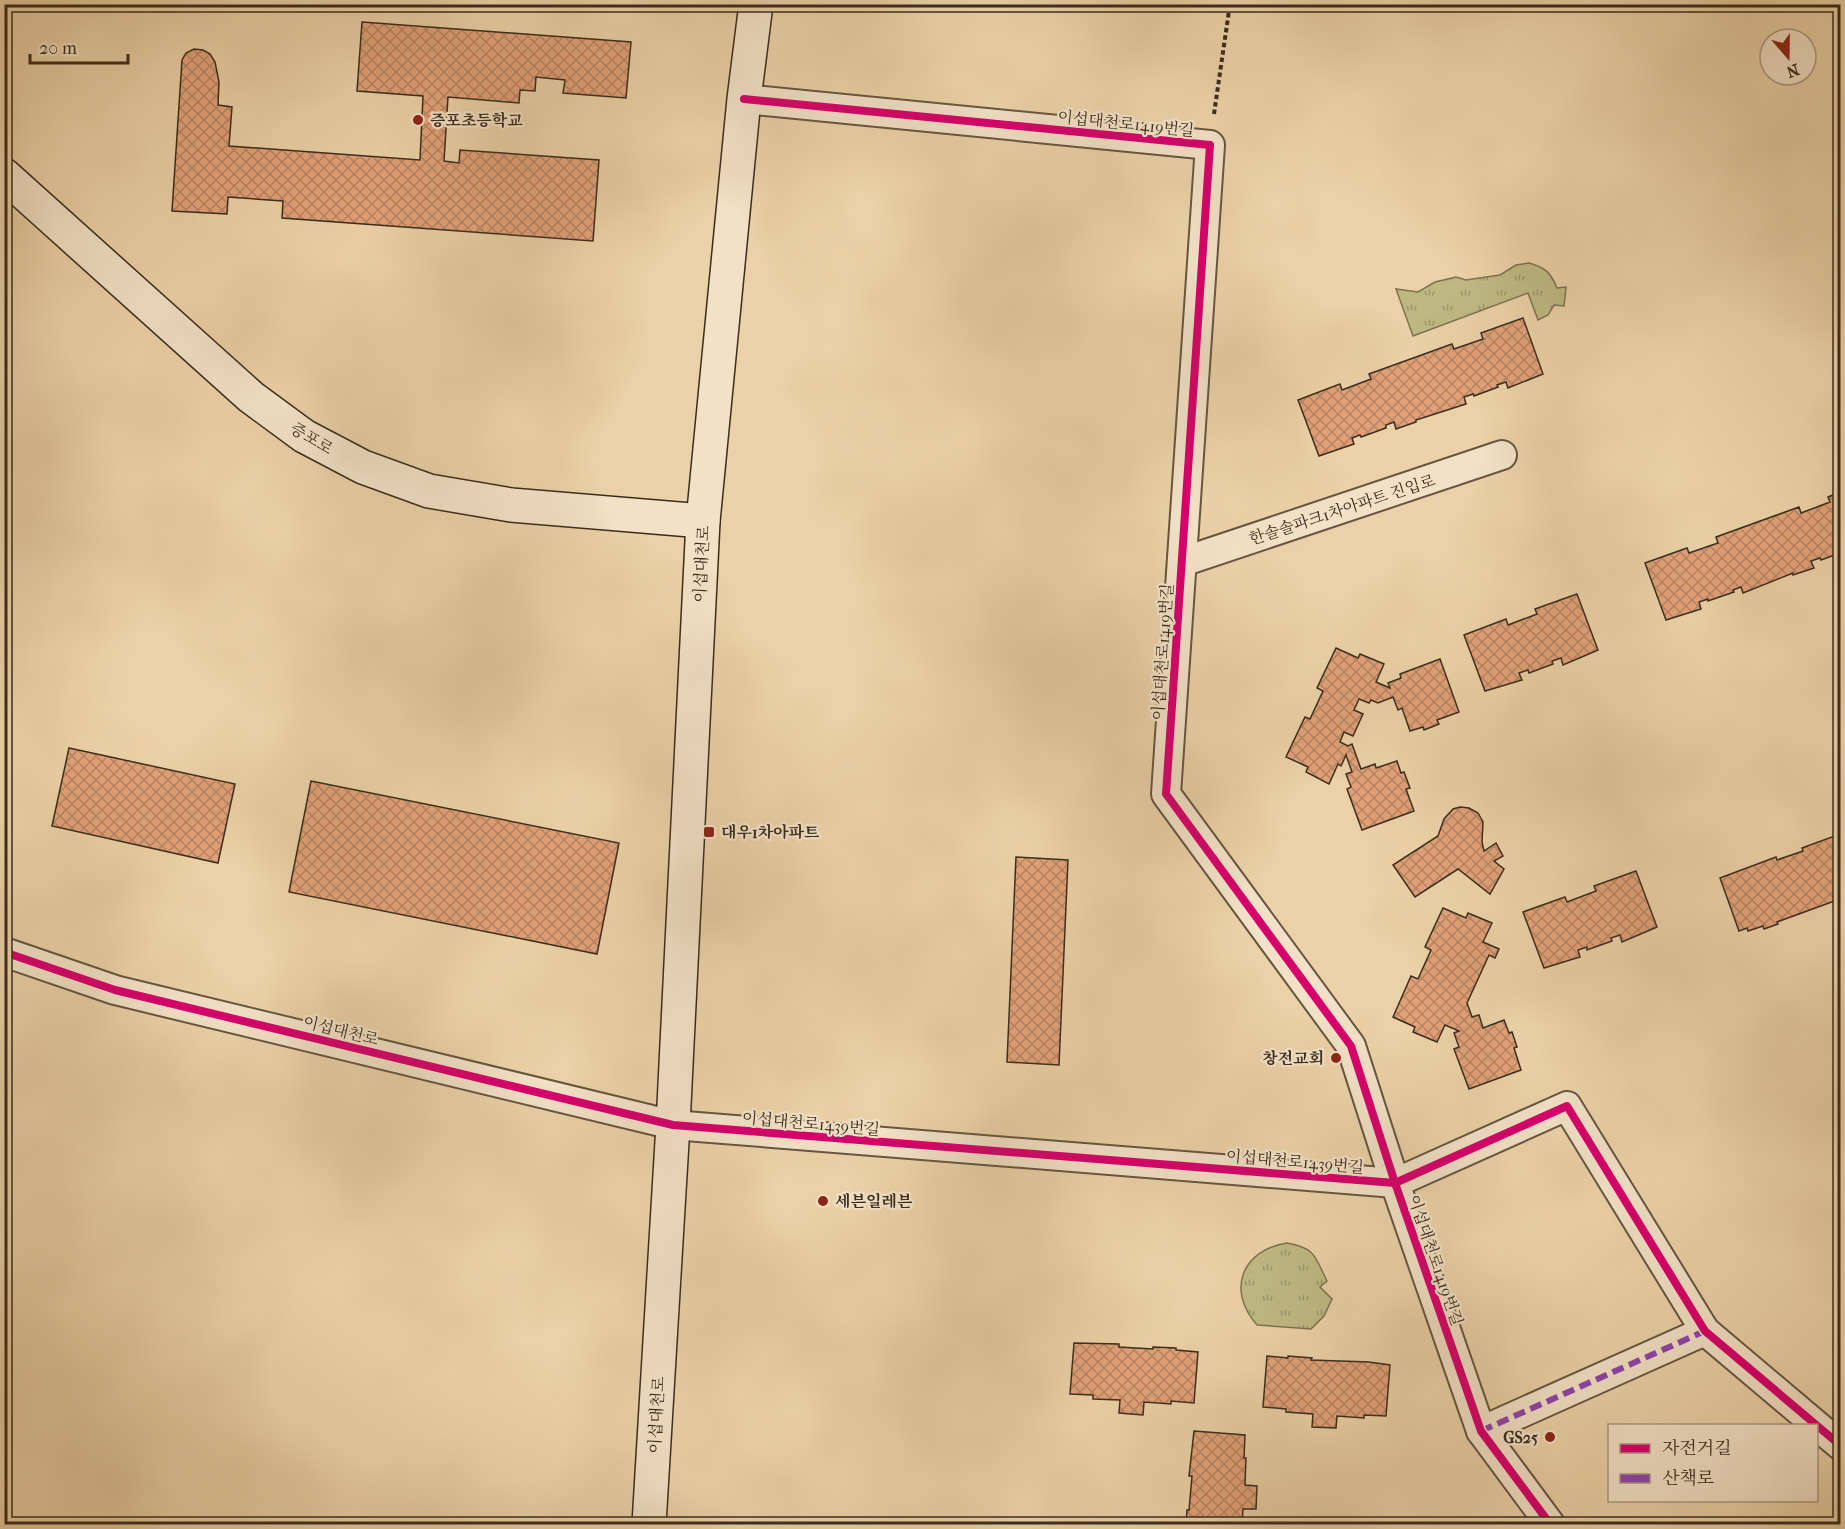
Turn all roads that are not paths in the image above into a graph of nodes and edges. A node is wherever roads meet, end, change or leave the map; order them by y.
1 (756, 4) edge
2 (744, 99) junction
3 (4, 175) edge
4 (1503, 455) dead end
5 (703, 521) junction
6 (1182, 562) junction
7 (4, 952) edge
8 (673, 1125) junction
9 (1395, 1183) junction
10 (1705, 1331) junction
11 (1815, 1424) edge
12 (1818, 1426) edge
13 (1481, 1431) junction
14 (1840, 1445) edge
15 (649, 1524) edge
16 (1550, 1524) edge

1 - 2 main road, 이섭대천로
2 - 5 main road, 이섭대천로
2 - 6 street, 이섭대천로1419번길
3 - 5 main road, 증포로
4 - 6 street, 한솔솔파크1차아파트 진입로
5 - 8 main road, 이섭대천로
6 - 9 street, 이섭대천로1419번길
7 - 8 street, 이섭대천로
8 - 9 street, 이섭대천로1439번길
8 - 15 main road, 이섭대천로
9 - 10 street, 이섭대천로1439번길
9 - 13 street, 이섭대천로1419번길
10 - 11 street, 이섭대천로1439번길
10 - 13 street
12 - 14 street, 이섭대천로1439번길
13 - 16 street, 이섭대천로1419번길

